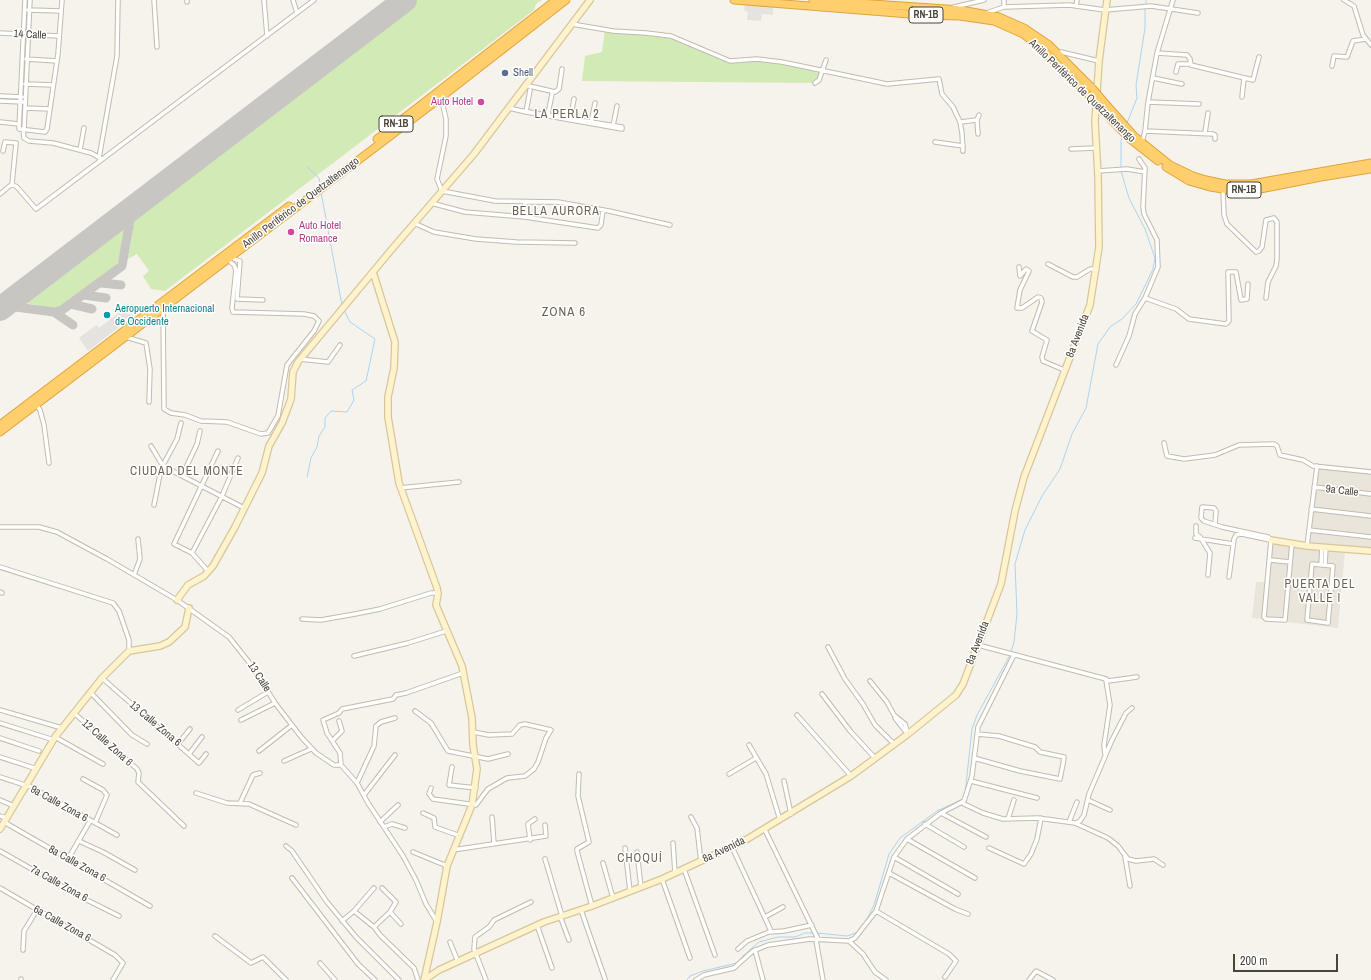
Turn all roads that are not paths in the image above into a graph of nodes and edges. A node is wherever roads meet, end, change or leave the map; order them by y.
1 (25, 0) edge
2 (30, 0) edge
3 (62, 0) edge
4 (118, 0) edge
5 (154, 0) edge
6 (264, 0) edge
7 (293, 0) edge
8 (314, 0) edge
9 (556, 0) edge
10 (566, 0) edge
11 (590, 0) edge
12 (734, 0) edge
13 (765, 0) edge
14 (782, 0) edge
15 (984, 0) edge
16 (1004, 0) edge
17 (1077, 0) edge
18 (1107, 0) edge
19 (1173, 0) edge
20 (1344, 0) edge
21 (813, 3) edge
22 (1076, 6) junction
23 (1004, 7) junction
24 (1170, 9) junction
25 (25, 10) junction
26 (29, 10) junction
27 (1105, 10) junction
28 (61, 11) junction
29 (297, 13) junction
30 (944, 13) junction
31 (986, 13) junction
32 (1198, 13) dead end
33 (571, 23) junction
34 (0, 33) edge
35 (23, 34) junction
36 (28, 34) junction
37 (59, 36) junction
38 (267, 36) junction
39 (1366, 39) junction
40 (1371, 45) edge
41 (157, 47) dead end
42 (1061, 52) dead end
43 (1157, 53) junction
44 (1259, 57) dead end
45 (25, 59) junction
46 (826, 60) dead end
47 (57, 61) junction
48 (1099, 61) junction
49 (1190, 64) junction
50 (1332, 66) dead end
51 (469, 69) junction
52 (562, 69) dead end
53 (822, 70) junction
54 (1176, 72) dead end
55 (1153, 78) junction
56 (1244, 78) junction
57 (21, 83) junction
58 (815, 83) dead end
59 (26, 84) junction
60 (1182, 84) dead end
61 (54, 85) junction
62 (526, 85) junction
63 (530, 90) dead end
64 (1091, 92) junction
65 (552, 94) dead end
66 (0, 96) edge
67 (441, 97) junction
68 (1242, 97) dead end
69 (574, 99) dead end
70 (23, 100) junction
71 (0, 101) edge
72 (1148, 102) junction
73 (595, 103) dead end
74 (1199, 104) dead end
75 (617, 106) dead end
76 (25, 108) junction
77 (509, 108) junction
78 (50, 109) junction
79 (525, 111) junction
80 (1208, 113) dead end
81 (548, 115) junction
82 (979, 115) dead end
83 (570, 119) junction
84 (977, 120) junction
85 (0, 122) edge
86 (592, 122) junction
87 (960, 122) junction
88 (19, 124) junction
89 (1120, 126) junction
90 (84, 128) dead end
91 (22, 130) junction
92 (1145, 131) junction
93 (1205, 133) junction
94 (978, 134) dead end
95 (1132, 137) junction
96 (1214, 139) dead end
97 (935, 142) dead end
98 (1142, 142) junction
99 (963, 146) junction
100 (1096, 148) junction
101 (1072, 149) dead end
102 (80, 150) junction
103 (3, 151) dead end
104 (963, 151) dead end
105 (100, 159) junction
106 (1139, 159) dead end
107 (1371, 163) edge
108 (1371, 169) edge
109 (1098, 171) junction
110 (1145, 172) junction
111 (12, 184) junction
112 (321, 184) junction
113 (1223, 190) junction
114 (442, 191) junction
115 (0, 194) edge
116 (525, 202) junction
117 (431, 203) junction
118 (603, 210) junction
119 (525, 218) junction
120 (414, 223) junction
121 (670, 224) dead end
122 (575, 243) dead end
123 (229, 257) junction
124 (1048, 264) dead end
125 (1019, 266) dead end
126 (1097, 269) junction
127 (372, 272) junction
128 (1248, 284) dead end
129 (1145, 298) junction
130 (1266, 298) dead end
131 (263, 300) dead end
132 (163, 308) junction
133 (125, 336) junction
134 (340, 345) dead end
135 (300, 359) junction
136 (1116, 365) dead end
137 (1064, 370) junction
138 (64, 376) junction
139 (38, 396) junction
140 (149, 402) dead end
141 (36, 404) junction
142 (181, 423) dead end
143 (0, 425) edge
144 (200, 431) dead end
145 (0, 432) edge
146 (1164, 443) dead end
147 (151, 446) dead end
148 (218, 451) dead end
149 (238, 458) dead end
150 (49, 463) dead end
151 (163, 466) junction
152 (1317, 466) junction
153 (1371, 472) edge
154 (182, 476) junction
155 (459, 482) dead end
156 (203, 486) junction
157 (1314, 487) junction
158 (400, 488) junction
159 (1371, 494) edge
160 (222, 496) junction
161 (154, 505) dead end
162 (244, 508) junction
163 (1311, 508) junction
164 (1371, 516) edge
165 (1215, 524) junction
166 (1196, 526) dead end
167 (0, 527) edge
168 (1309, 530) junction
169 (1371, 537) edge
170 (1195, 538) dead end
171 (138, 539) dead end
172 (1201, 539) junction
173 (1271, 540) junction
174 (1292, 543) junction
175 (1233, 544) junction
176 (1307, 546) junction
177 (1324, 547) junction
178 (1371, 551) edge
179 (192, 553) junction
180 (1270, 560) junction
181 (1290, 562) junction
182 (1323, 565) junction
183 (0, 567) edge
184 (208, 571) junction
185 (134, 575) junction
186 (1208, 575) dead end
187 (1228, 577) dead end
188 (438, 593) junction
189 (177, 600) junction
190 (189, 608) junction
191 (302, 619) dead end
192 (446, 631) junction
193 (976, 645) junction
194 (828, 647) dead end
195 (129, 651) junction
196 (1013, 655) junction
197 (354, 656) dead end
198 (463, 673) junction
199 (1137, 677) dead end
200 (102, 678) junction
201 (1106, 679) junction
202 (870, 681) dead end
203 (268, 692) junction
204 (91, 693) junction
205 (822, 694) dead end
206 (275, 703) junction
207 (1132, 708) dead end
208 (0, 710) edge
209 (238, 710) dead end
210 (415, 711) dead end
211 (74, 713) junction
212 (797, 715) dead end
213 (394, 718) dead end
214 (241, 720) dead end
215 (339, 721) dead end
216 (0, 723) edge
217 (292, 725) junction
218 (62, 728) junction
219 (190, 729) dead end
220 (473, 732) junction
221 (908, 734) junction
222 (977, 734) junction
223 (0, 738) edge
224 (55, 738) junction
225 (202, 738) dead end
226 (332, 741) junction
227 (147, 744) dead end
228 (178, 744) junction
229 (894, 744) junction
230 (749, 745) dead end
231 (311, 749) junction
232 (39, 750) dead end
233 (259, 751) dead end
234 (189, 754) junction
235 (206, 754) dead end
236 (508, 754) dead end
237 (1106, 755) junction
238 (395, 756) dead end
239 (475, 756) junction
240 (0, 757) edge
241 (756, 758) junction
242 (875, 758) junction
243 (974, 758) junction
244 (284, 761) dead end
245 (103, 764) dead end
246 (341, 765) junction
247 (452, 767) dead end
248 (37, 769) junction
249 (260, 773) dead end
250 (579, 774) dead end
251 (729, 774) dead end
252 (851, 776) junction
253 (0, 777) edge
254 (83, 779) dead end
255 (784, 781) dead end
256 (971, 781) junction
257 (356, 783) junction
258 (27, 786) junction
259 (431, 788) dead end
260 (476, 788) junction
261 (196, 793) dead end
262 (364, 795) junction
263 (1037, 798) dead end
264 (0, 800) edge
265 (1014, 800) dead end
266 (1088, 800) junction
267 (1077, 802) dead end
268 (240, 803) junction
269 (962, 803) junction
270 (398, 805) dead end
271 (472, 805) junction
272 (14, 806) junction
273 (1110, 810) dead end
274 (423, 813) dead end
275 (941, 813) junction
276 (791, 814) junction
277 (0, 816) edge
278 (492, 817) dead end
279 (691, 817) dead end
280 (1041, 818) junction
281 (535, 819) dead end
282 (1008, 819) junction
283 (5, 820) junction
284 (780, 820) junction
285 (90, 821) junction
286 (380, 822) junction
287 (1069, 822) junction
288 (1075, 823) junction
289 (95, 824) junction
290 (925, 824) junction
291 (296, 825) dead end
292 (545, 825) dead end
293 (184, 826) dead end
294 (384, 827) junction
295 (405, 828) dead end
296 (0, 829) edge
297 (765, 830) junction
298 (117, 835) dead end
299 (460, 836) junction
300 (986, 837) dead end
301 (907, 839) junction
302 (530, 840) junction
303 (79, 841) junction
304 (673, 843) dead end
305 (494, 844) junction
306 (286, 846) dead end
307 (732, 847) junction
308 (964, 847) dead end
309 (625, 848) dead end
310 (989, 848) dead end
311 (453, 850) junction
312 (0, 851) edge
313 (413, 852) dead end
314 (637, 852) dead end
315 (1124, 854) junction
316 (894, 858) junction
317 (68, 859) junction
318 (546, 859) dead end
319 (701, 862) junction
320 (603, 863) dead end
321 (1163, 865) dead end
322 (448, 866) junction
323 (684, 869) junction
324 (135, 870) dead end
325 (675, 873) junction
326 (889, 873) junction
327 (292, 878) dead end
328 (975, 878) dead end
329 (662, 879) junction
330 (1130, 886) dead end
331 (641, 887) junction
332 (0, 888) edge
333 (374, 888) dead end
334 (382, 888) dead end
335 (630, 891) junction
336 (958, 894) dead end
337 (613, 898) junction
338 (531, 902) dead end
339 (150, 906) dead end
340 (592, 906) junction
341 (783, 907) dead end
342 (37, 910) junction
343 (581, 910) junction
344 (354, 911) junction
345 (876, 911) junction
346 (390, 912) junction
347 (968, 914) dead end
348 (119, 916) dead end
349 (561, 916) junction
350 (765, 917) junction
351 (342, 920) junction
352 (438, 922) junction
353 (401, 924) dead end
354 (537, 925) junction
355 (813, 926) junction
356 (374, 927) junction
357 (771, 931) junction
358 (215, 936) dead end
359 (816, 938) junction
360 (569, 940) dead end
361 (849, 941) junction
362 (450, 942) dead end
363 (738, 949) dead end
364 (23, 950) dead end
365 (756, 950) junction
366 (477, 953) junction
367 (715, 955) dead end
368 (690, 958) dead end
369 (458, 962) junction
370 (320, 963) dead end
371 (552, 968) dead end
372 (945, 977) dead end
373 (605, 979) edge
374 (113, 980) edge
375 (286, 980) edge
376 (334, 980) edge
377 (375, 980) edge
378 (399, 980) edge
379 (418, 980) edge
380 (424, 980) edge
381 (486, 980) edge
382 (696, 980) edge
383 (763, 980) edge
384 (823, 980) edge
385 (886, 980) edge
386 (1029, 980) edge
387 (1053, 980) edge

1 - 25 street
2 - 26 street
3 - 28 street
4 - 105 street
5 - 41 street
6 - 38 street
7 - 29 street
8 - 29 street
9 - 51 highway, Anillo Periférico de Quetzaltenango / RN-1B
10 - 67 highway, Anillo Periférico de Quetzaltenango / RN-1B
11 - 33 street
12 - 21 highway, Anillo Periférico de Quetzaltenango / RN-1B
13 - 14 highway
15 - 30 street
16 - 23 street
17 - 22 street
18 - 27 street, 8a Avenida
19 - 24 street
20 - 39 street
21 - 30 highway, Anillo Periférico de Quetzaltenango / RN-1B
21 - 30 highway, Anillo Periférico de Quetzaltenango / RN-1B
22 - 23 street
22 - 27 street
23 - 31 street
24 - 27 street
24 - 32 street
24 - 43 street
25 - 26 street
25 - 35 street
26 - 28 street
26 - 36 street
27 - 48 street, 8a Avenida
28 - 37 street
29 - 38 street
30 - 31 highway, Anillo Periférico de Quetzaltenango / RN-1B
30 - 64 highway, Anillo Periférico de Quetzaltenango / RN-1B
31 - 64 highway, Anillo Periférico de Quetzaltenango / RN-1B
33 - 53 street
33 - 62 street
34 - 35 street, 14 Calle
35 - 36 street, 14 Calle
35 - 45 street
36 - 37 street, 14 Calle
36 - 45 street
37 - 47 street
38 - 105 street
39 - 40 street
39 - 50 street
42 - 48 street
43 - 49 street
43 - 55 street
44 - 56 street
45 - 47 street
45 - 57 street
45 - 59 street
46 - 53 street
47 - 61 street
48 - 100 street, 8a Avenida
49 - 54 street
49 - 56 street
51 - 67 highway
51 - 112 highway, Anillo Periférico de Quetzaltenango / RN-1B
52 - 62 street
53 - 58 street
53 - 87 street
55 - 60 street
55 - 72 street
56 - 68 street
57 - 59 street
57 - 70 street
59 - 61 street
59 - 70 street
61 - 78 street
62 - 77 street
63 - 79 street
64 - 89 highway, Anillo Periférico de Quetzaltenango / RN-1B, bridge
64 - 89 highway, Anillo Periférico de Quetzaltenango / RN-1B, bridge
65 - 81 street
66 - 70 street
67 - 112 highway, Anillo Periférico de Quetzaltenango / RN-1B
67 - 114 street
69 - 83 street
70 - 71 street
70 - 76 street
70 - 88 street
72 - 74 street
72 - 92 street
73 - 86 street
75 - 86 street
76 - 78 street
76 - 91 street
77 - 79 street
77 - 114 street
78 - 91 street
79 - 81 street
80 - 93 street
81 - 83 street
82 - 84 street
83 - 86 street
84 - 87 street
84 - 94 street
85 - 88 street
87 - 99 street
88 - 91 street
89 - 95 highway, Anillo Periférico de Quetzaltenango / RN-1B
90 - 102 street
91 - 102 street
92 - 93 street
92 - 98 street
93 - 96 street
95 - 98 highway, Anillo Periférico de Quetzaltenango / RN-1B
95 - 113 highway, Anillo Periférico de Quetzaltenango / RN-1B
97 - 99 street
98 - 107 highway, Anillo Periférico de Quetzaltenango / RN-1B
99 - 104 street
100 - 101 street
100 - 109 street, 8a Avenida
102 - 105 street
103 - 111 street
105 - 111 street
106 - 110 street
108 - 113 highway, Anillo Periférico de Quetzaltenango / RN-1B
109 - 110 street
109 - 126 street, 8a Avenida
110 - 129 street
111 - 115 street
112 - 123 highway, Anillo Periférico de Quetzaltenango / RN-1B
112 - 138 highway, Anillo Periférico de Quetzaltenango / RN-1B
113 - 130 street
114 - 116 street
114 - 117 street
116 - 118 street
116 - 119 street
117 - 119 street
117 - 120 street
118 - 119 street
118 - 121 street
120 - 122 street
120 - 127 street
123 - 131 street
123 - 132 highway, Anillo Periférico de Quetzaltenango / RN-1B
123 - 132 street
124 - 126 street
125 - 137 street
126 - 137 street, 8a Avenida
127 - 135 street
127 - 158 street
128 - 129 street
129 - 136 street
132 - 133 highway, Anillo Periférico de Quetzaltenango / RN-1B
133 - 140 street
133 - 141 highway, Anillo Periférico de Quetzaltenango / RN-1B
134 - 135 street
135 - 162 street
137 - 193 street, 8a Avenida
138 - 139 highway, Anillo Periférico de Quetzaltenango / RN-1B
138 - 141 highway
139 - 141 highway
139 - 143 highway, Anillo Periférico de Quetzaltenango / RN-1B
141 - 145 highway, Anillo Periférico de Quetzaltenango / RN-1B
141 - 150 street
142 - 151 street
144 - 154 street
146 - 152 street
147 - 151 street
148 - 156 street
149 - 160 street
151 - 154 street
151 - 161 street
152 - 153 street
152 - 157 street
154 - 156 street
155 - 158 street
156 - 160 street
156 - 179 street
157 - 159 street, 9a Calle
157 - 163 street
158 - 188 street
160 - 162 street
160 - 179 street
162 - 184 street
163 - 164 street
163 - 168 street
165 - 165 street
165 - 173 street
166 - 172 street
167 - 185 street, 13 Calle
168 - 169 street
168 - 176 street
170 - 172 street
171 - 185 street
172 - 175 street
172 - 186 street
173 - 174 street
173 - 175 street
173 - 180 street
174 - 176 street
174 - 181 street
175 - 187 street
176 - 177 street
177 - 178 street
177 - 182 street
179 - 184 street
180 - 181 street
180 - 181 street
182 - 182 street
183 - 195 street
184 - 189 street
185 - 189 street, 13 Calle
188 - 191 street
188 - 192 street
189 - 190 street, 13 Calle
190 - 195 street
190 - 203 street, 13 Calle
192 - 197 street
192 - 198 street
193 - 196 street
193 - 221 street, 8a Avenida
194 - 229 street
195 - 200 street
196 - 201 street
196 - 222 street
198 - 220 street
198 - 226 street
199 - 201 street
200 - 204 street
200 - 228 street, 13 Calle Zona 6
201 - 237 street
202 - 221 street
203 - 206 street, 13 Calle
203 - 209 street
204 - 211 street
204 - 227 street
205 - 242 street
206 - 214 street
206 - 217 street, 13 Calle
207 - 237 street
208 - 218 street
210 - 239 street
211 - 218 street
211 - 293 street, 12 Calle Zona 6
212 - 252 street
213 - 257 street
215 - 226 street
216 - 224 street
217 - 231 street, 13 Calle
217 - 233 street
218 - 224 street
219 - 228 street
220 - 239 street
220 - 271 street
221 - 229 street, 8a Avenida
222 - 243 street
222 - 243 street
223 - 232 street
224 - 245 street
224 - 248 street
225 - 234 street
226 - 246 street
228 - 234 street, 13 Calle Zona 6
229 - 242 street, 8a Avenida
230 - 241 street
231 - 244 street
231 - 246 street, 13 Calle
234 - 235 street, 13 Calle Zona 6
236 - 239 street
237 - 266 street
238 - 262 street
239 - 260 street
240 - 248 street
241 - 251 street
241 - 284 street
242 - 252 street, 8a Avenida
243 - 256 street
246 - 257 street, 13 Calle
247 - 260 street
248 - 258 street
249 - 268 street
250 - 340 street
252 - 276 street, 8a Avenida
253 - 258 street, 9a Calle Zona 6
254 - 289 street
255 - 276 street
256 - 263 street
256 - 269 street
257 - 262 street, 13 Calle
258 - 272 street
258 - 285 street, 9a Calle Zona 6
259 - 271 street
260 - 271 street
261 - 268 street
262 - 286 street, 13 Calle
264 - 272 street
265 - 282 street
266 - 273 street
266 - 288 street
267 - 287 street
268 - 291 street
269 - 275 street
269 - 282 street
270 - 286 street
271 - 299 street
272 - 283 street
274 - 299 street
275 - 290 street
275 - 300 street
276 - 284 street, 8a Avenida
277 - 283 street, 8a Calle Zona 6
278 - 305 street
279 - 319 street
280 - 282 street
280 - 287 street
280 - 310 street
281 - 302 street
283 - 296 street
283 - 317 street, 8a Calle Zona 6
284 - 297 street, 8a Avenida
285 - 289 street, 9a Calle Zona 6
285 - 303 street
286 - 294 street, 13 Calle
287 - 288 street
288 - 315 street
289 - 298 street, 9a Calle Zona 6
290 - 301 street
290 - 308 street
292 - 302 street
294 - 295 street
294 - 352 street, 13 Calle
297 - 307 street, 8a Avenida
297 - 355 street
299 - 311 street
301 - 316 street
301 - 328 street
302 - 305 street
303 - 317 street
303 - 324 street
304 - 325 street
305 - 311 street
306 - 351 street
307 - 319 street, 8a Avenida
307 - 350 street
309 - 335 street
311 - 322 street
312 - 348 street, 7a Calle Zona 6
313 - 322 street
314 - 331 street
315 - 321 street
315 - 330 street
316 - 326 street
316 - 336 street
317 - 339 street, 8a Calle Zona 6
318 - 349 street
319 - 323 street, 8a Avenida
320 - 337 street
322 - 352 street
323 - 325 street, 8a Avenida
323 - 367 street
325 - 329 street, 8a Avenida
326 - 345 street
326 - 347 street
327 - 377 street
329 - 331 street, 8a Avenida
329 - 368 street
331 - 335 street, 8a Avenida
332 - 342 street, 6a Calle Zona 6
333 - 344 street
334 - 346 street
335 - 337 street, 8a Avenida
337 - 340 street, 8a Avenida
338 - 366 street
340 - 343 street, 8a Avenida
341 - 350 street
342 - 364 street
342 - 374 street, 6a Calle Zona 6
343 - 349 street, 8a Avenida
343 - 373 street
344 - 351 street
344 - 356 street
345 - 361 street
345 - 372 street
346 - 353 street
346 - 356 street
349 - 354 street, 8a Avenida
349 - 360 street
350 - 357 street
351 - 378 street
352 - 380 street
354 - 366 street, 8a Avenida
354 - 371 street
355 - 357 street
355 - 359 street
356 - 379 street
357 - 363 street
358 - 375 street
359 - 361 street
359 - 365 street
359 - 384 street
361 - 385 street
362 - 369 street
365 - 382 street
365 - 383 street
366 - 369 street, 8a Avenida
366 - 381 street
369 - 380 street, 8a Avenida
370 - 376 street
386 - 387 street

